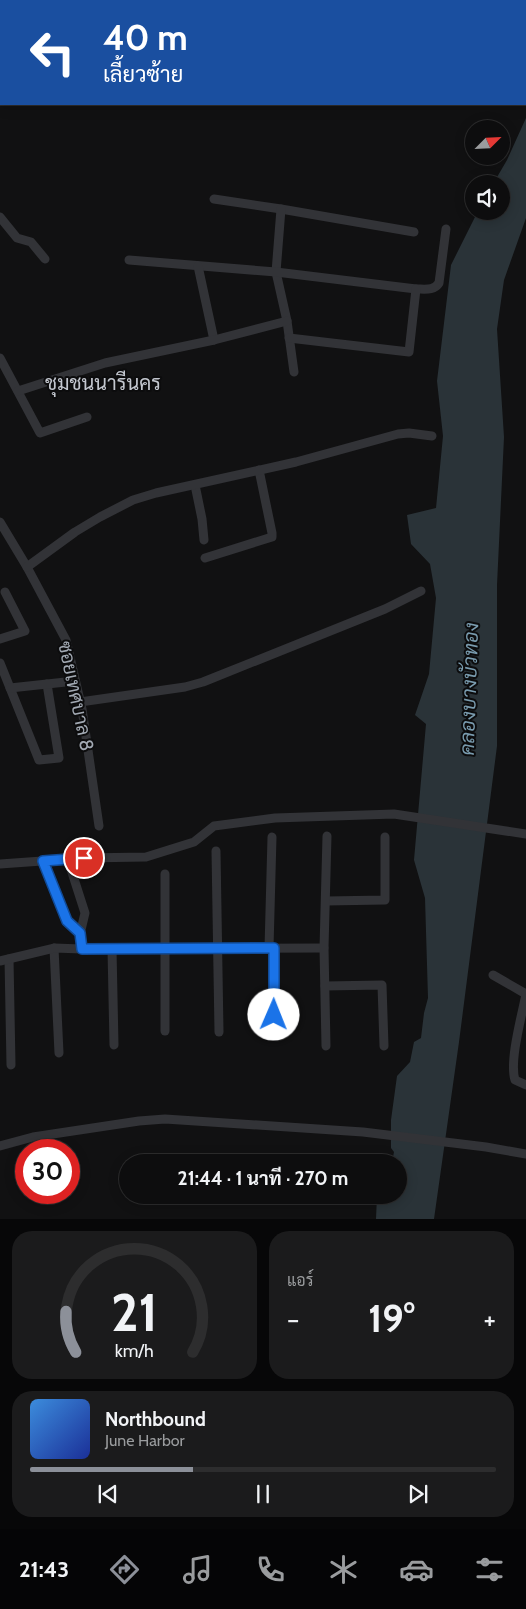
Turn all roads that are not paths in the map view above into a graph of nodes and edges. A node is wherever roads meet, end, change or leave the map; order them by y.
1 (214, 199) dead end
2 (281, 209) junction
3 (0, 217) edge
4 (446, 229) dead end
5 (414, 232) dead end
6 (45, 258) dead end
7 (129, 260) dead end
8 (198, 266) junction
9 (276, 272) junction
10 (416, 289) junction
11 (287, 321) junction
12 (290, 338) junction
13 (214, 340) junction
14 (0, 358) edge
15 (294, 372) dead end
16 (18, 391) junction
17 (87, 417) dead end
18 (432, 436) dead end
19 (259, 470) junction
20 (195, 485) junction
21 (0, 522) edge
22 (204, 540) dead end
23 (205, 558) dead end
24 (28, 567) junction
25 (421, 591) dead end
26 (4, 592) dead end
27 (0, 639) edge
28 (0, 663) edge
29 (75, 681) junction
30 (47, 684) junction
31 (10, 688) junction
32 (80, 702) junction
33 (99, 826) dead end
34 (526, 834) edge
35 (327, 836) dead end
36 (272, 837) dead end
37 (385, 837) dead end
38 (216, 851) dead end
39 (68, 860) junction
40 (43, 861) junction
41 (0, 864) edge
42 (164, 874) dead end
43 (326, 901) junction
44 (80, 933) junction
45 (54, 948) junction
46 (164, 948) junction
47 (218, 948) junction
48 (272, 948) junction
49 (324, 948) junction
50 (82, 949) junction
51 (112, 949) junction
52 (4, 960) edge
53 (492, 975) dead end
54 (325, 986) junction
55 (526, 994) edge
56 (165, 1031) dead end
57 (274, 1031) dead end
58 (219, 1032) dead end
59 (114, 1045) dead end
60 (326, 1046) dead end
61 (384, 1046) dead end
62 (59, 1052) dead end
63 (11, 1065) dead end
64 (526, 1085) edge
65 (0, 1146) edge
66 (526, 1154) edge

1 - 2 street
2 - 5 street
2 - 9 street
3 - 6 street
4 - 10 street
7 - 8 street
8 - 9 street
8 - 13 street
9 - 10 street
9 - 11 street
10 - 12 street
11 - 12 street
11 - 13 street
12 - 15 street
13 - 16 street
14 - 16 street
16 - 17 street
18 - 19 street
19 - 20 street
19 - 23 street
20 - 22 street
20 - 24 street
21 - 24 street, ซอยเทศบาล 8
24 - 29 street, ซอยเทศบาล 8
25 - 32 street
26 - 27 street
28 - 31 street
29 - 30 street
29 - 32 street, ซอยเทศบาล 8
30 - 31 street
30 - 31 street
32 - 33 street, ซอยเทศบาล 8
34 - 39 street
35 - 43 street
36 - 48 street
37 - 43 street
38 - 47 street
39 - 40 street
39 - 44 street
40 - 41 street
40 - 44 street
42 - 46 street
43 - 49 street
44 - 50 street
45 - 50 street
45 - 52 street
45 - 62 street
46 - 47 street
46 - 51 street
46 - 56 street
47 - 48 street
47 - 58 street
48 - 49 street
48 - 57 street
49 - 54 street
50 - 51 street
51 - 59 street
52 - 63 street
53 - 55 street
54 - 60 street
54 - 61 street
55 - 64 street
65 - 66 street

